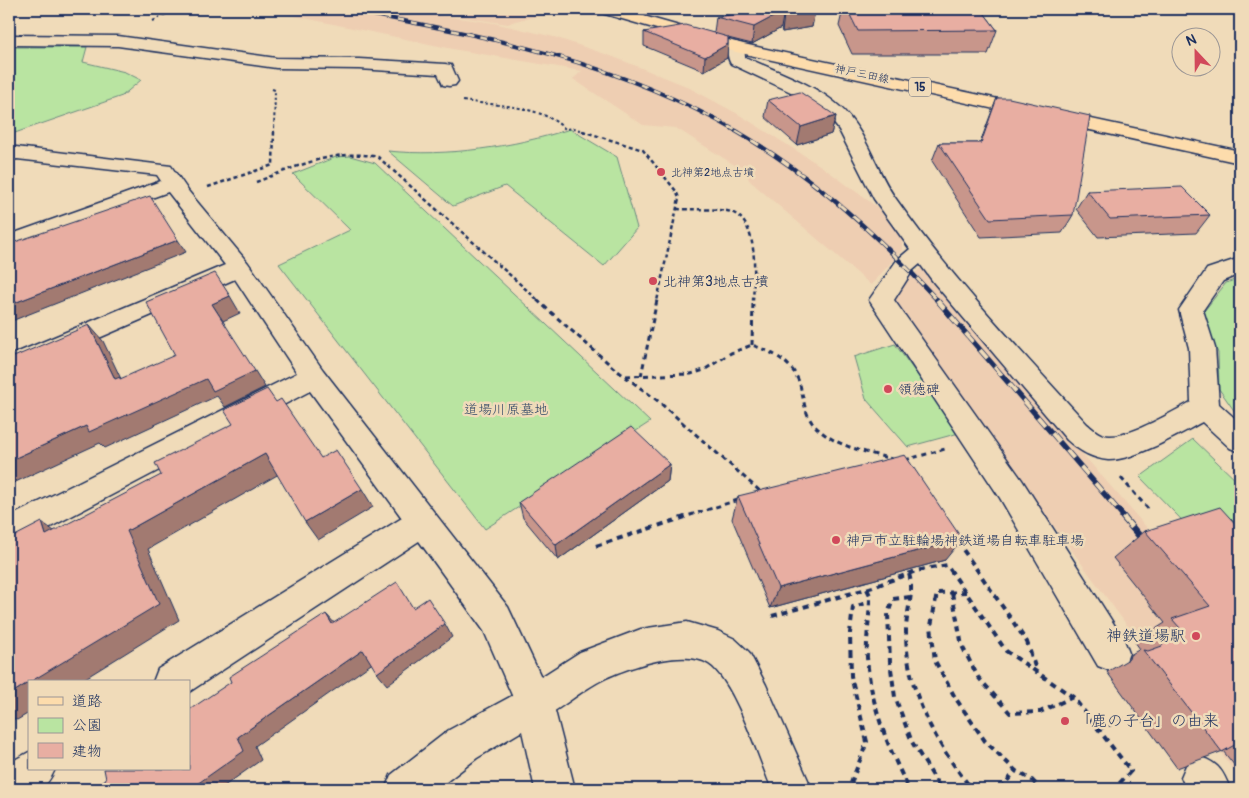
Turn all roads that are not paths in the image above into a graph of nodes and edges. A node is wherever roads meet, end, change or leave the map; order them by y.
1 (603, 9) edge
2 (9, 40) edge
3 (736, 47) junction
4 (449, 80) road end
5 (9, 155) edge
6 (1240, 157) edge
7 (178, 190) junction
8 (9, 243) edge
9 (923, 249) junction
10 (1240, 266) edge
11 (240, 268) junction
12 (9, 367) edge
13 (314, 377) junction
14 (1205, 408) junction
15 (1240, 440) edge
16 (422, 522) junction
17 (9, 533) edge
18 (1111, 653) dead end
19 (174, 680) edge
20 (534, 703) junction
21 (33, 770) edge
22 (9, 786) edge
23 (406, 789) edge
24 (555, 789) edge
25 (792, 789) edge

1 - 3 main road, 神戸三田線 / 15
2 - 4 street
3 - 6 main road, 神戸三田線 / 15
3 - 9 street
5 - 7 street
7 - 8 street
7 - 11 street
9 - 14 street
9 - 18 street
10 - 14 street
11 - 12 street
11 - 13 street
13 - 16 street
13 - 17 street
14 - 15 street
16 - 19 street
16 - 20 street
20 - 23 street
20 - 24 street
20 - 25 street
21 - 22 street

